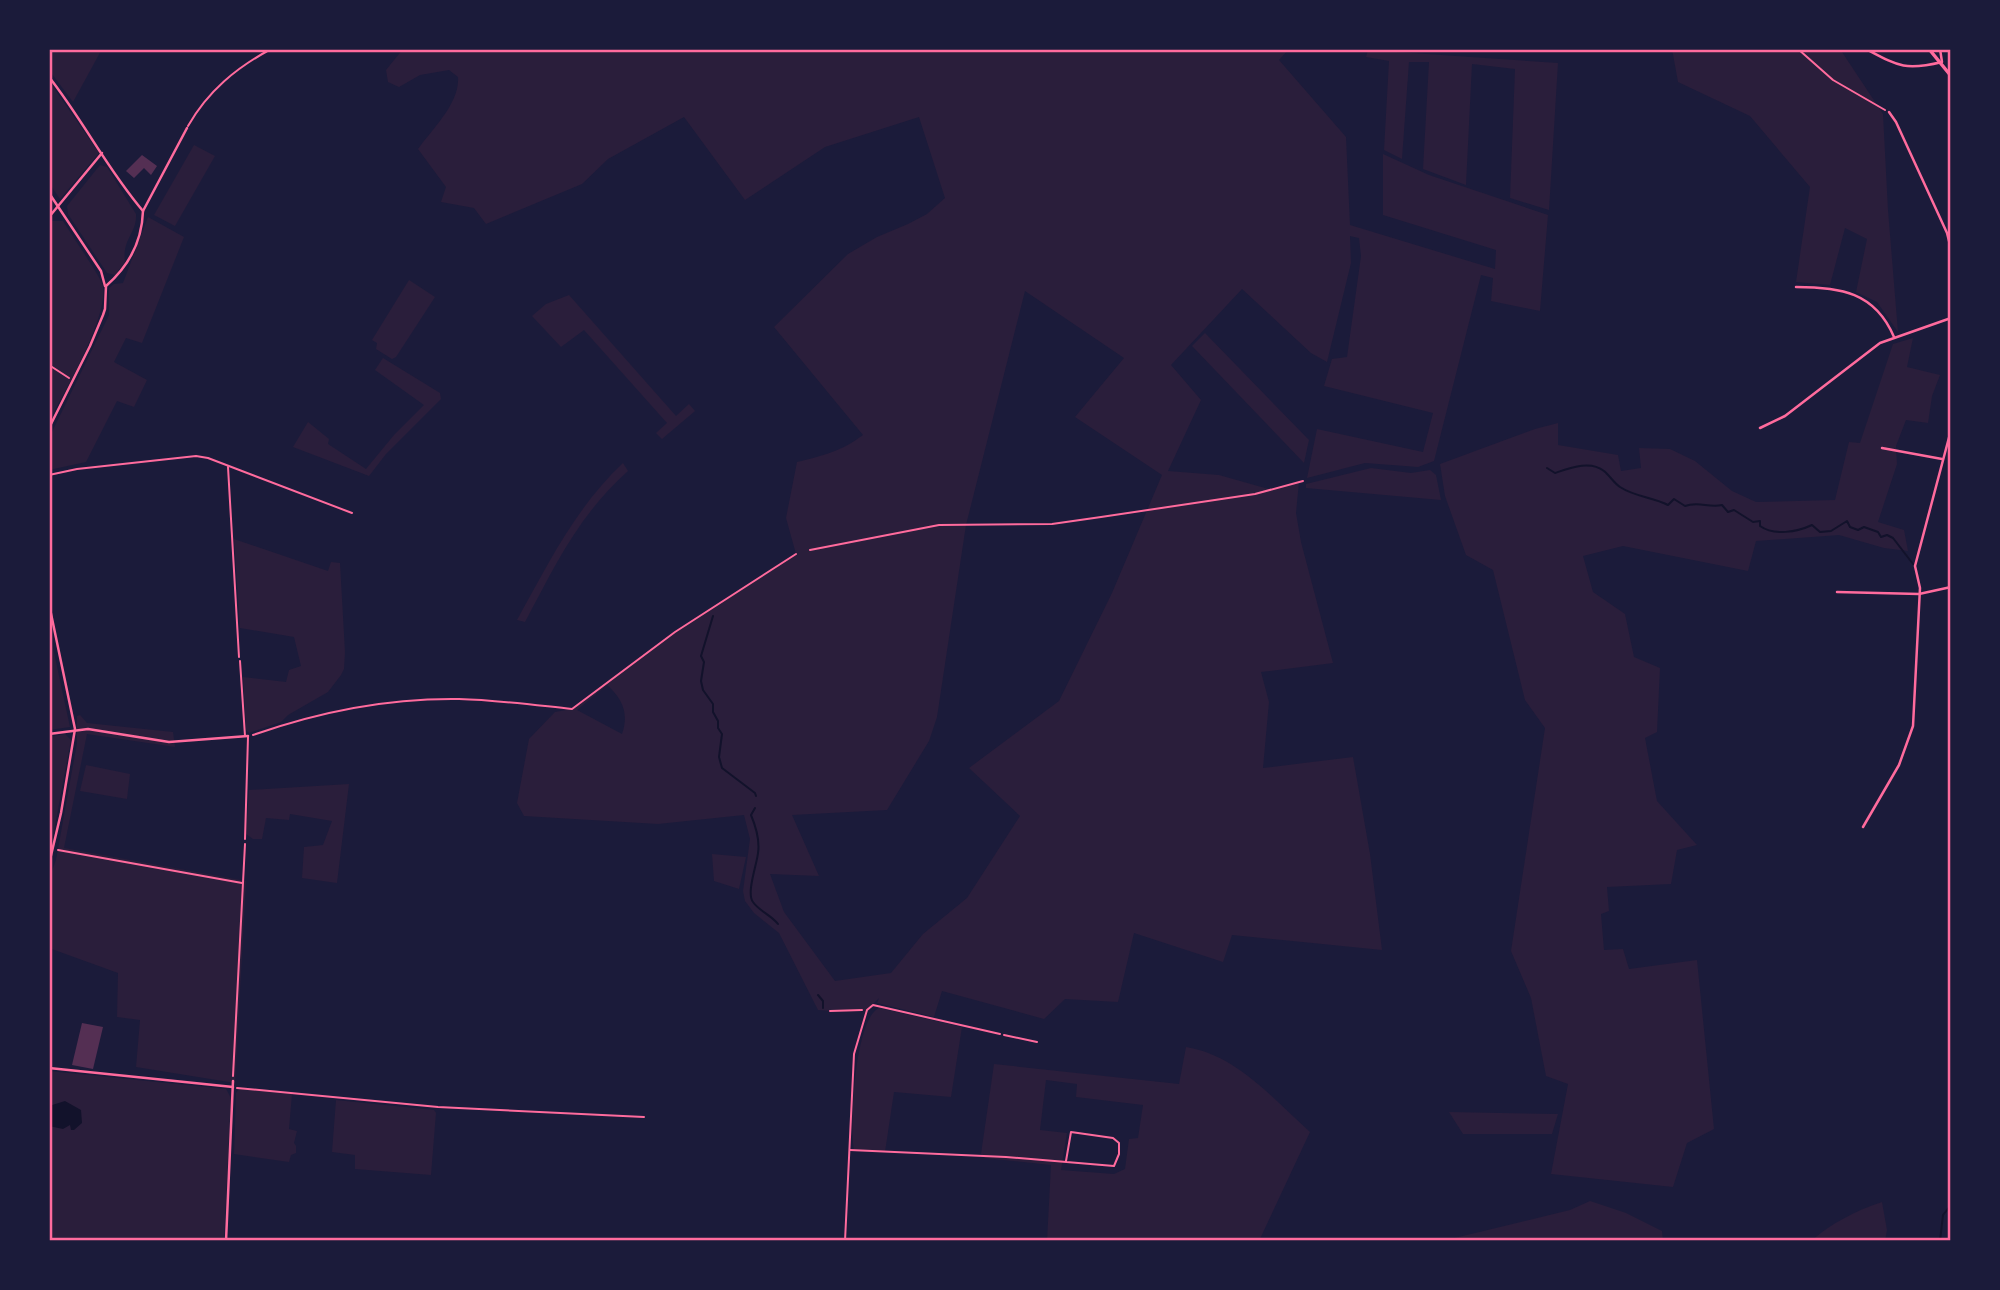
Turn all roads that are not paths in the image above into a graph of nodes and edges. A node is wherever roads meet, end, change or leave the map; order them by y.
1 (1866, 49) edge
2 (1929, 49) edge
3 (1940, 49) edge
4 (1942, 62) junction
5 (1951, 76) edge
6 (49, 77) edge
7 (1889, 112) road end
8 (187, 128) road end
9 (102, 153) junction
10 (49, 193) edge
11 (57, 207) junction
12 (142, 211) junction
13 (49, 217) edge
14 (1951, 249) edge
15 (1796, 287) dead end
16 (106, 289) junction
17 (1951, 318) edge
18 (1895, 337) junction
19 (49, 428) edge
20 (1760, 428) dead end
21 (1951, 430) edge
22 (1882, 448) dead end
23 (1942, 459) junction
24 (1951, 587) edge
25 (1836, 592) dead end
26 (1919, 594) junction
27 (49, 604) edge
28 (55, 633) junction
29 (49, 635) edge
30 (240, 661) road end
31 (75, 729) junction
32 (49, 734) edge
33 (246, 736) junction
34 (1863, 827) dead end
35 (245, 839) road end
36 (51, 849) edge
37 (49, 864) edge
38 (1000, 1034) road end
39 (49, 1068) edge
40 (233, 1081) road end
41 (233, 1087) junction
42 (849, 1150) junction
43 (1066, 1161) junction
44 (226, 1241) edge
45 (845, 1241) edge

1 - 4 street
2 - 4 street
3 - 4 street
4 - 5 street
6 - 9 street
7 - 14 street
8 - 12 street
9 - 11 street
9 - 12 street
10 - 11 street
11 - 13 street
11 - 16 street
12 - 16 street
15 - 18 street
16 - 19 street
17 - 18 street
18 - 20 street
21 - 23 street
22 - 23 street
23 - 26 street
24 - 26 street
25 - 26 street
26 - 34 street
27 - 28 street
28 - 29 street
28 - 31 street
30 - 33 lane
31 - 32 street
31 - 33 street
31 - 36 street
33 - 35 lane
36 - 37 street
38 - 42 lane
39 - 41 street
40 - 41 street
41 - 44 street
42 - 43 lane
42 - 45 lane
43 - 43 lane

